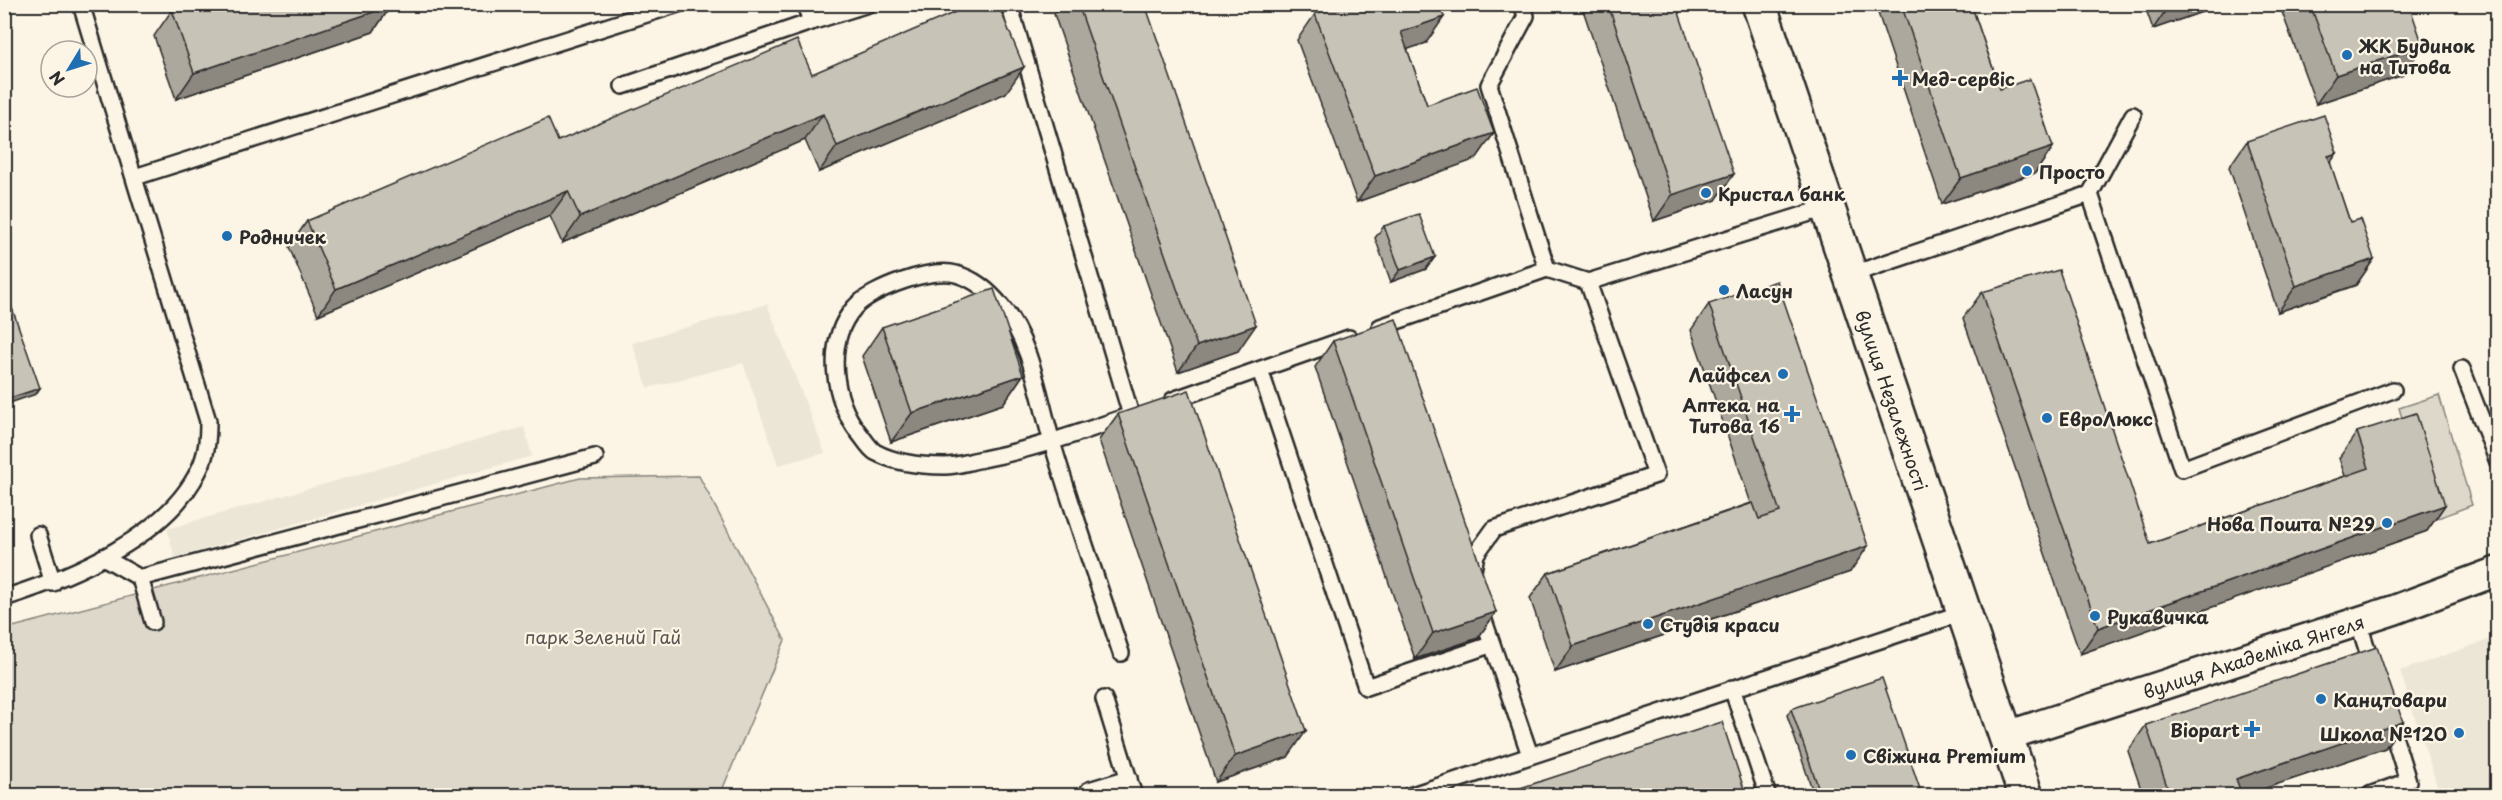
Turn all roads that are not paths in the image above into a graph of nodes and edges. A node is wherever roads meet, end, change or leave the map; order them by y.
1 (81, 4) edge
2 (678, 4) edge
3 (805, 4) edge
4 (868, 4) edge
5 (1009, 4) edge
6 (1522, 4) edge
7 (1759, 4) edge
8 (811, 22) junction
9 (623, 86) dead end
10 (2133, 115) dead end
11 (135, 177) junction
12 (2090, 194) junction
13 (1826, 208) junction
14 (1547, 268) junction
15 (1850, 274) junction
16 (1588, 282) junction
17 (2462, 369) dead end
18 (1260, 370) junction
19 (2393, 390) dead end
20 (1163, 404) edge
21 (1052, 443) junction
22 (595, 457) dead end
23 (2498, 462) edge
24 (38, 535) dead end
25 (103, 557) junction
26 (2498, 571) edge
27 (140, 578) junction
28 (53, 583) junction
29 (4, 598) edge
30 (1965, 612) junction
31 (2358, 621) junction
32 (153, 622) dead end
33 (1490, 645) junction
34 (1121, 652) dead end
35 (2377, 682) edge
36 (1732, 688) junction
37 (1104, 699) dead end
38 (2384, 704) edge
39 (2006, 736) junction
40 (1530, 755) junction
41 (1129, 778) junction
42 (1089, 790) dead end
43 (1134, 795) edge
44 (1409, 795) edge
45 (1768, 795) edge
46 (2026, 795) edge
47 (2367, 795) edge

1 - 11 lane
2 - 11 lane
3 - 8 lane
4 - 8 lane
5 - 21 lane
6 - 14 lane
7 - 13 main road, вулиця Незалежності
8 - 9 lane
10 - 12 lane
11 - 25 lane
12 - 15 lane
12 - 19 lane
13 - 15 main road, вулиця Незалежності
13 - 16 lane
14 - 16 lane
14 - 18 lane
15 - 30 main road, вулиця Незалежності
16 - 33 lane
17 - 23 lane
18 - 20 lane
18 - 33 lane
21 - 21 lane
21 - 34 lane
22 - 27 lane
24 - 28 lane
25 - 27 lane
25 - 28 lane
26 - 31 street, вулиця Академіка Янгеля
27 - 32 lane
28 - 29 lane
30 - 36 lane
30 - 39 main road, вулиця Незалежності
31 - 35 lane
31 - 39 street, вулиця Академіка Янгеля
33 - 40 lane
36 - 40 lane
36 - 45 lane
37 - 41 lane
38 - 47 lane
39 - 46 main road, вулиця Незалежності
40 - 44 lane
41 - 42 lane
41 - 43 lane

